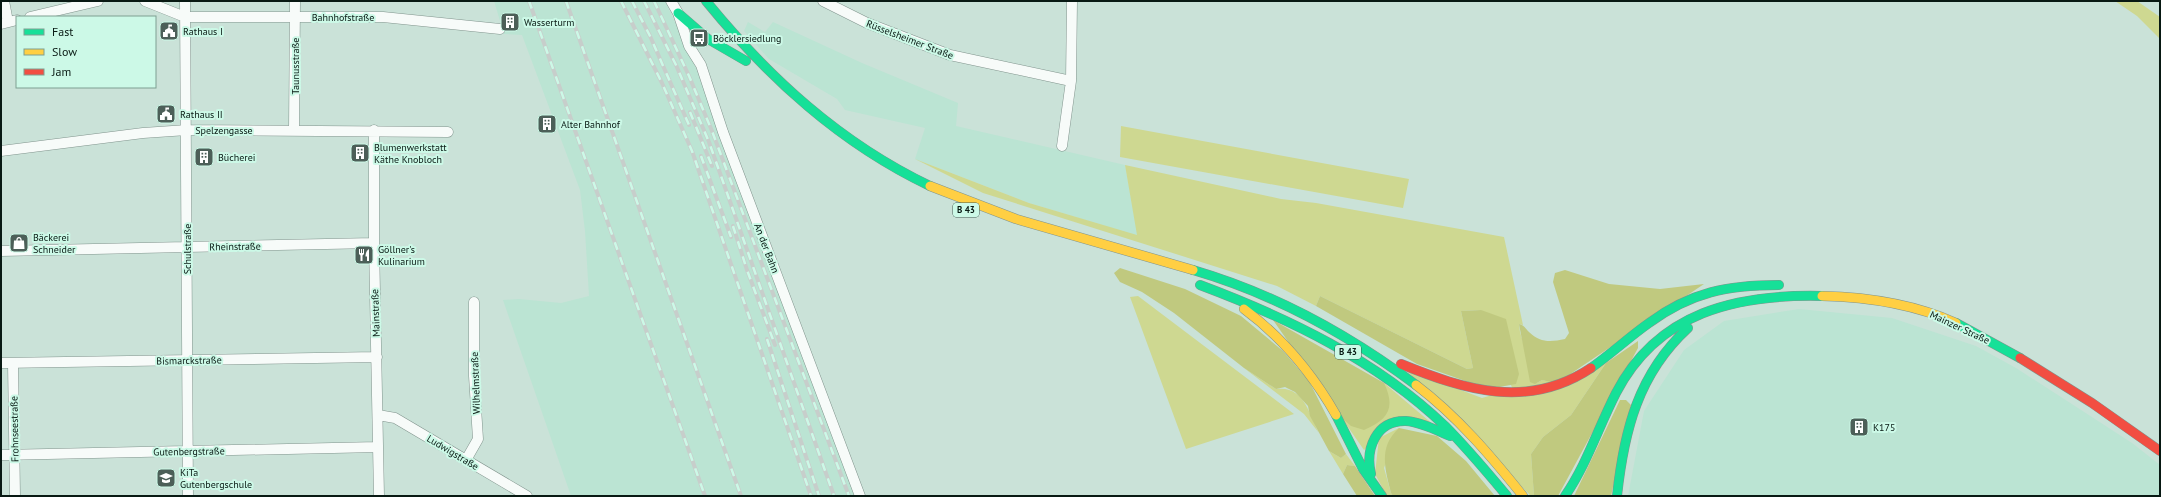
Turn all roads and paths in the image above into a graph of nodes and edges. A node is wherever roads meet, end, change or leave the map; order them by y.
1 (4, 1) edge
2 (98, 1) edge
3 (145, 1) edge
4 (185, 1) edge
5 (295, 1) edge
6 (671, 1) edge
7 (696, 1) edge
8 (706, 1) edge
9 (824, 1) edge
10 (1072, 1) edge
11 (678, 14) junction
12 (34, 16) edge
13 (185, 17) junction
14 (295, 17) junction
15 (9, 22) edge
16 (500, 29) dead end
17 (746, 61) junction
18 (754, 70) dead end
19 (1071, 81) junction
20 (187, 130) junction
21 (294, 130) junction
22 (374, 130) junction
23 (448, 132) dead end
24 (830, 136) dead end
25 (1062, 146) dead end
26 (1, 151) edge
27 (969, 211) dead end
28 (1002, 224) dead end
29 (1023, 231) dead end
30 (374, 243) junction
31 (187, 247) junction
32 (1, 251) edge
33 (1190, 282) dead end
34 (1788, 285) dead end
35 (1809, 286) dead end
36 (1221, 293) junction
37 (1871, 298) junction
38 (474, 302) dead end
39 (1731, 302) junction
40 (1371, 350) junction
41 (377, 357) junction
42 (188, 360) junction
43 (1, 363) edge
44 (13, 363) junction
45 (378, 415) junction
46 (1458, 439) junction
47 (378, 447) junction
48 (187, 451) junction
49 (2160, 451) edge
50 (14, 454) junction
51 (1, 455) edge
52 (466, 460) junction
53 (1376, 488) junction
54 (15, 496) edge
55 (188, 496) edge
56 (379, 496) edge
57 (527, 496) edge
58 (860, 496) edge
59 (1382, 496) edge
60 (1507, 496) edge
61 (1524, 496) edge
62 (1565, 496) edge
63 (1617, 496) edge

1 - 15 street
2 - 12 street
3 - 13 street
4 - 13 street, Schulstraße
5 - 14 street, Taunusstraße
6 - 11 street, An der Bahn
7 - 17 main road
8 - 40 main road, B 43
9 - 19 street, Rüsselsheimer Straße
10 - 19 street
11 - 17 main road
11 - 58 street, An der Bahn
13 - 14 street, Bahnhofstraße
13 - 20 street, Schulstraße
14 - 16 street, Bahnhofstraße
14 - 21 street, Taunusstraße
17 - 18 main road
19 - 25 street
20 - 21 street, Spelzengasse
20 - 26 street, Spelzengasse
20 - 31 street, Schulstraße
21 - 22 street, Spelzengasse
22 - 23 street, Spelzengasse
22 - 30 street, Mainstraße
24 - 27 main road, B 43
28 - 29 main road
30 - 31 street, Rheinstraße
30 - 41 street, Mainstraße
31 - 32 street, Rheinstraße
31 - 42 street, Schulstraße
33 - 36 main road, B 43
34 - 40 main road
35 - 37 main road
36 - 46 main road, B 43
36 - 53 main road
37 - 39 main road, Mainzer Straße
37 - 49 main road, Mainzer Straße
38 - 52 street, Wilhelmstraße
39 - 62 main road
39 - 63 main road
40 - 61 main road, B 43
41 - 42 street, Bismarckstraße
41 - 45 street, Mainstraße
42 - 44 street, Bismarckstraße
42 - 48 street, Schulstraße
43 - 44 street, Bismarckstraße
44 - 50 street, Frohnseestraße
45 - 47 street, Mainstraße
45 - 52 street, Ludwigstraße
46 - 53 main road
46 - 60 main road, B 43
47 - 48 street, Gutenbergstraße
47 - 56 street, Mainstraße
48 - 50 street, Gutenbergstraße
48 - 55 street, Schulstraße
50 - 51 street, Gutenbergstraße
50 - 54 street, Frohnseestraße
52 - 57 street, Ludwigstraße
53 - 59 main road

